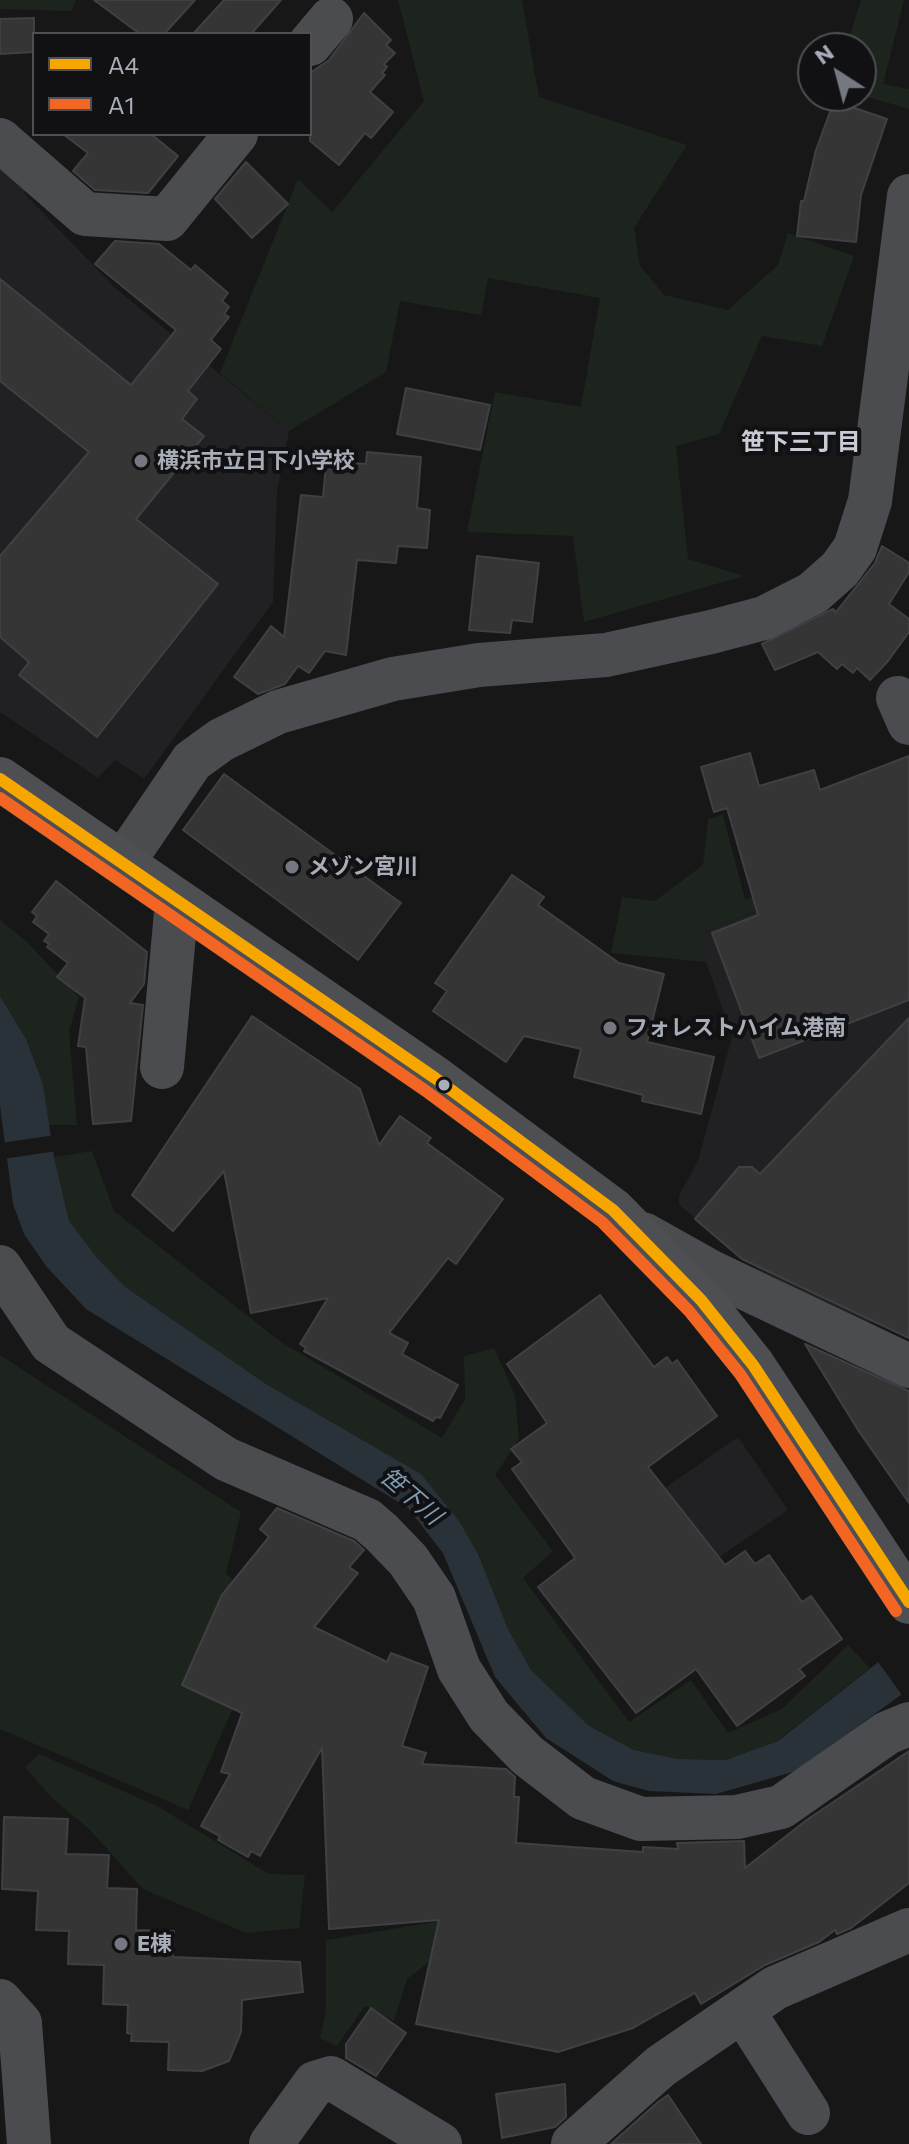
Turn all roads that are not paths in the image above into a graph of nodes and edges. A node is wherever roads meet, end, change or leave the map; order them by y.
1 (234, 136) edge
2 (0, 140) edge
3 (909, 196) edge
4 (894, 421) edge
5 (0, 779) edge
6 (124, 861) junction
7 (177, 901) junction
8 (162, 1067) dead end
9 (627, 1225) junction
10 (0, 1267) edge
11 (909, 1366) edge
12 (909, 1602) edge
13 (909, 1724) edge
14 (909, 1930) edge
15 (0, 2001) edge
16 (743, 2011) junction
17 (808, 2113) dead end
18 (29, 2144) edge
19 (271, 2144) edge
20 (440, 2144) edge
21 (573, 2144) edge

1 - 2 street
3 - 4 street
4 - 6 street
5 - 6 main road
6 - 7 main road
7 - 8 street
7 - 9 main road
9 - 11 street
9 - 12 main road
10 - 13 street
14 - 16 street
15 - 18 street
16 - 17 street
16 - 21 street
19 - 20 street

